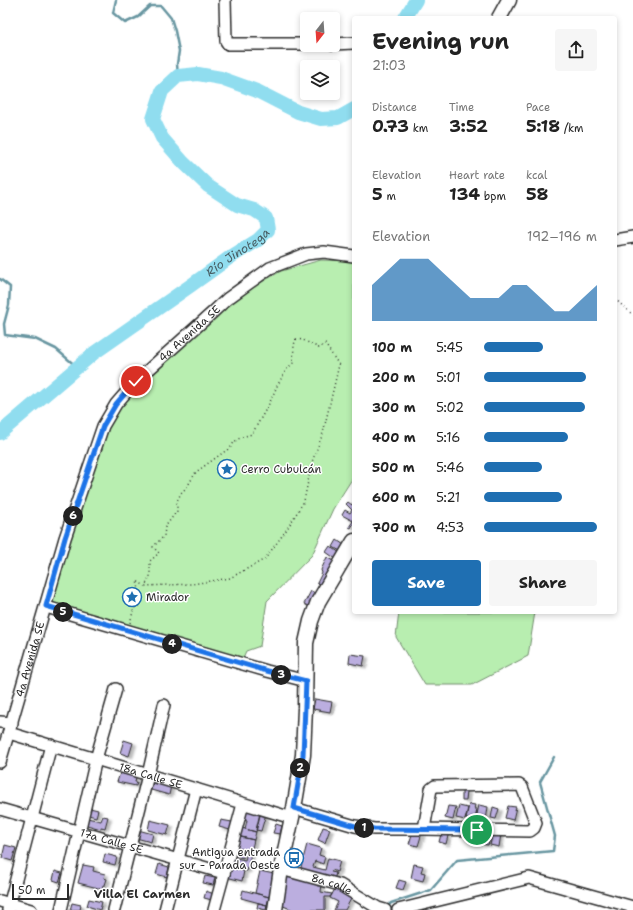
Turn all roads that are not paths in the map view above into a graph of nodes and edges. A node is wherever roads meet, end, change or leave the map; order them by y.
1 (225, 0) edge
2 (509, 0) edge
3 (500, 16) edge
4 (300, 44) edge
5 (340, 44) edge
6 (352, 44) edge
7 (633, 237) edge
8 (617, 240) edge
9 (352, 256) edge
10 (352, 543) edge
11 (46, 606) junction
12 (306, 681) junction
13 (116, 689) dead end
14 (164, 705) dead end
15 (0, 722) edge
16 (11, 728) junction
17 (51, 745) junction
18 (96, 759) junction
19 (0, 762) edge
20 (148, 775) junction
21 (196, 789) junction
22 (243, 804) junction
23 (0, 809) edge
24 (293, 813) junction
25 (32, 818) junction
26 (424, 829) junction
27 (79, 831) junction
28 (130, 846) junction
29 (178, 860) junction
30 (281, 869) junction
31 (224, 873) junction
32 (6, 905) edge
33 (633, 907) edge
34 (379, 909) edge
35 (31, 910) edge
36 (60, 910) edge
37 (114, 910) edge
38 (165, 910) edge
39 (214, 910) edge
40 (275, 910) edge
41 (398, 910) edge

1 - 4 street
2 - 3 main road
5 - 6 street
7 - 8 street
9 - 11 street, 4a Avenida SE
10 - 12 main road
11 - 12 street
11 - 16 street, 4a Avenida SE
12 - 24 main road
13 - 18 street
14 - 20 street
15 - 16 street, 18a Calle SE
16 - 17 street, 18a Calle SE
16 - 19 street, 4a Avenida SE
17 - 18 street, 18a Calle SE
17 - 25 street
18 - 20 street, 18a Calle SE
18 - 27 street
20 - 21 street, 18a Calle SE
20 - 28 street
21 - 22 street, 18a Calle SE
21 - 29 street
22 - 24 street, 18a Calle SE
22 - 31 street
23 - 25 street, 17a Calle SE
24 - 26 street, 18a Calle SE
24 - 30 main road
25 - 27 street, 17a Calle SE
25 - 32 street
26 - 26 street, 18a Calle SE
27 - 28 street, 17a Calle SE
27 - 36 street
28 - 29 street, 17a Calle SE
28 - 37 street
29 - 31 street, 17a Calle SE
29 - 38 street
30 - 34 street, 8a calle
30 - 40 main road
31 - 39 street
32 - 35 street
33 - 41 street

